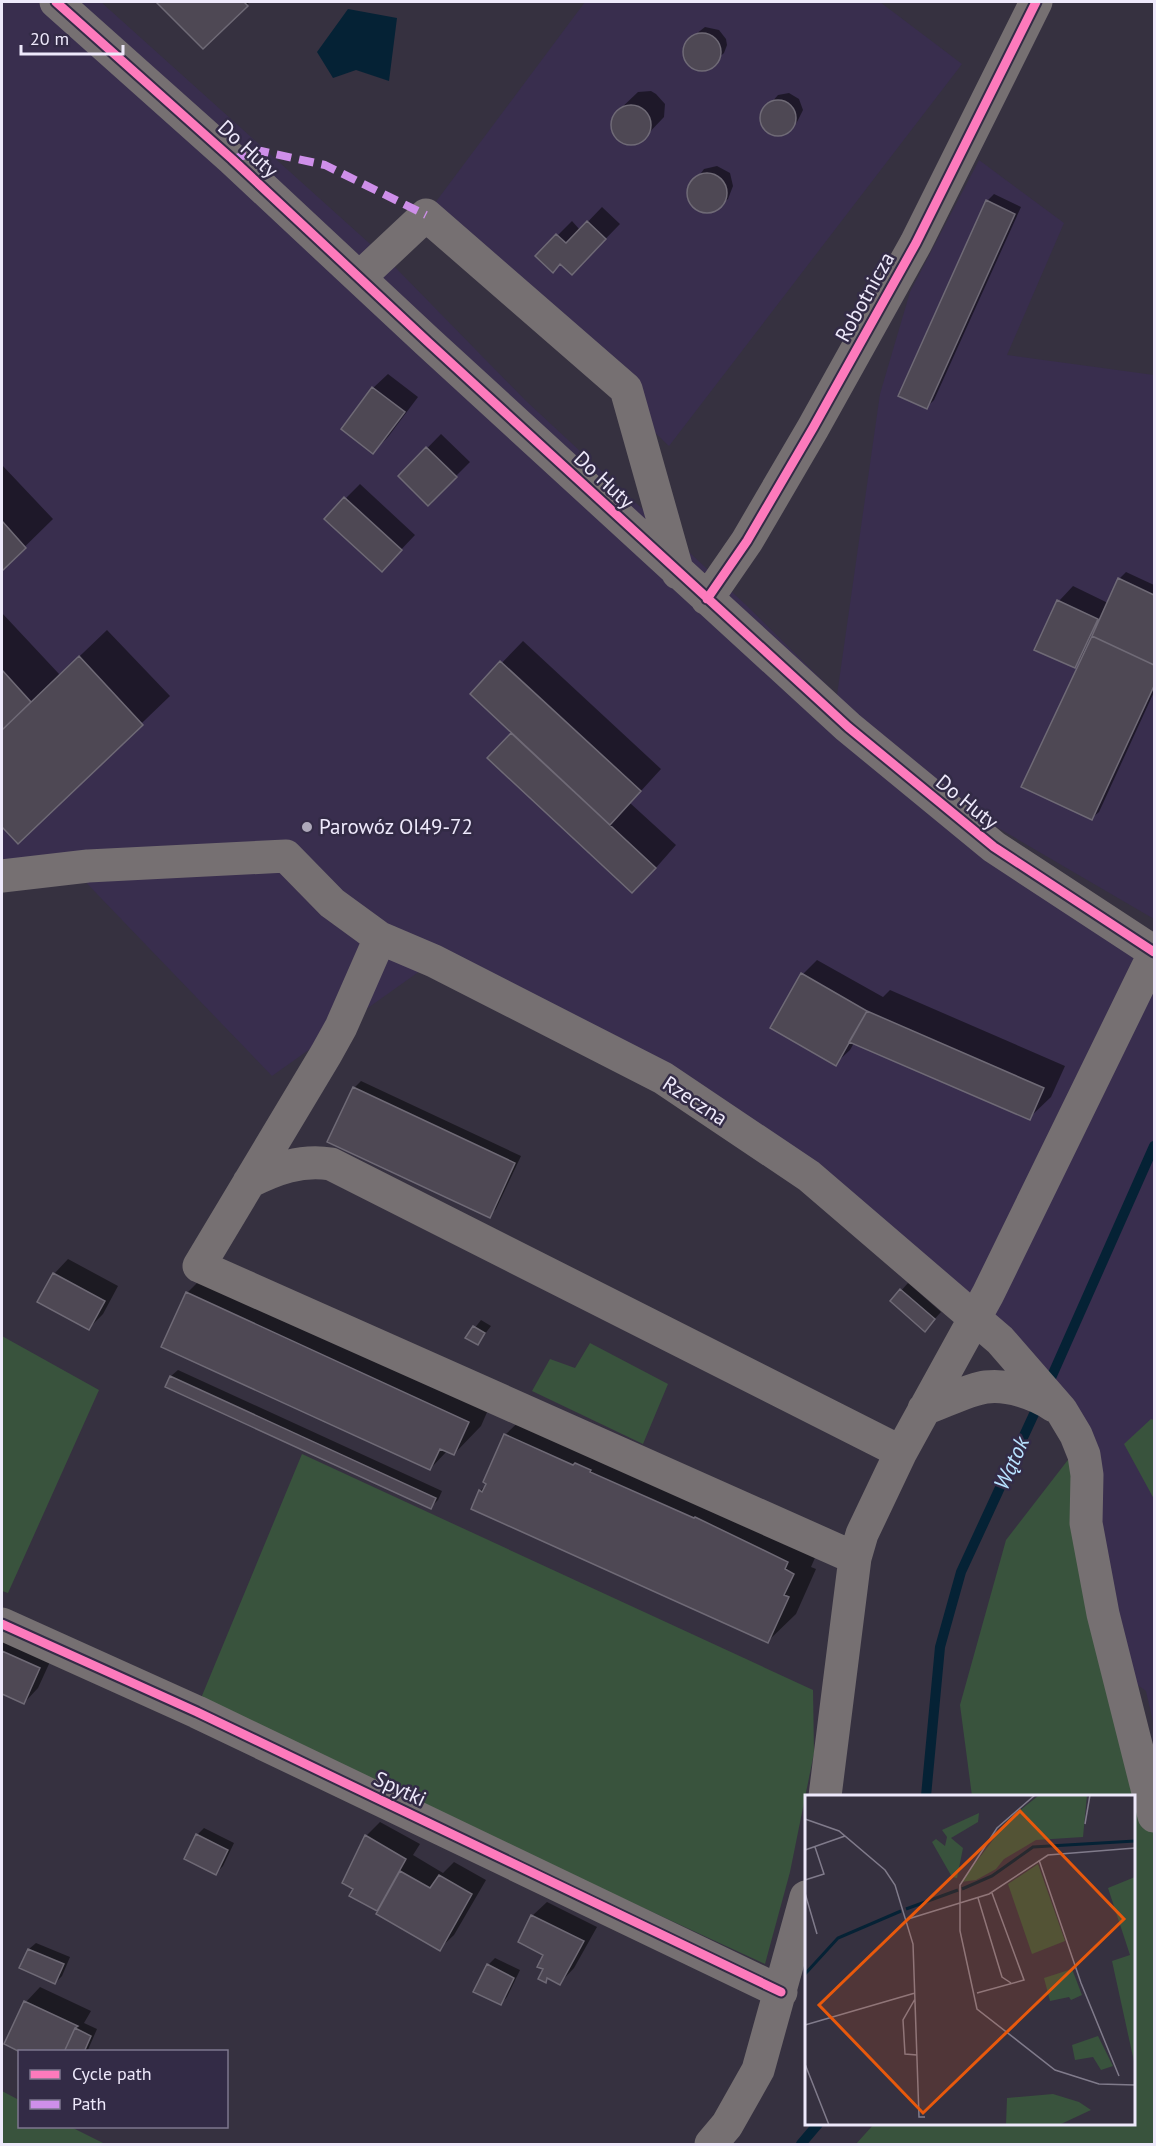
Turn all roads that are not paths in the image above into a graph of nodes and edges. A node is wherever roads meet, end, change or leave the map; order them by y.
1 (56, 2) edge
2 (1036, 2) edge
3 (360, 277) junction
4 (678, 573) junction
5 (707, 599) junction
6 (2, 876) edge
7 (380, 938) junction
8 (1155, 953) edge
9 (249, 1182) junction
10 (975, 1318) junction
11 (924, 1409) junction
12 (1060, 1410) junction
13 (901, 1452) junction
14 (855, 1558) junction
15 (2, 1624) edge
16 (825, 1795) edge
17 (1155, 1816) edge
18 (805, 1904) edge
19 (781, 1992) junction
20 (711, 2145) edge

1 - 3 street, Do Huty
2 - 5 street, Robotnicza
3 - 4 street, Do Huty
3 - 4 street
4 - 5 street, Do Huty
5 - 8 street, Do Huty
6 - 7 street, Rzeczna
7 - 9 street
7 - 10 street, Rzeczna
8 - 10 street
9 - 13 street
9 - 14 street
10 - 11 street
10 - 12 street, Rzeczna
11 - 12 street
11 - 13 street
12 - 17 street, Rzeczna
13 - 14 street
14 - 16 street
15 - 19 street, Spytki
18 - 19 street
19 - 20 street

